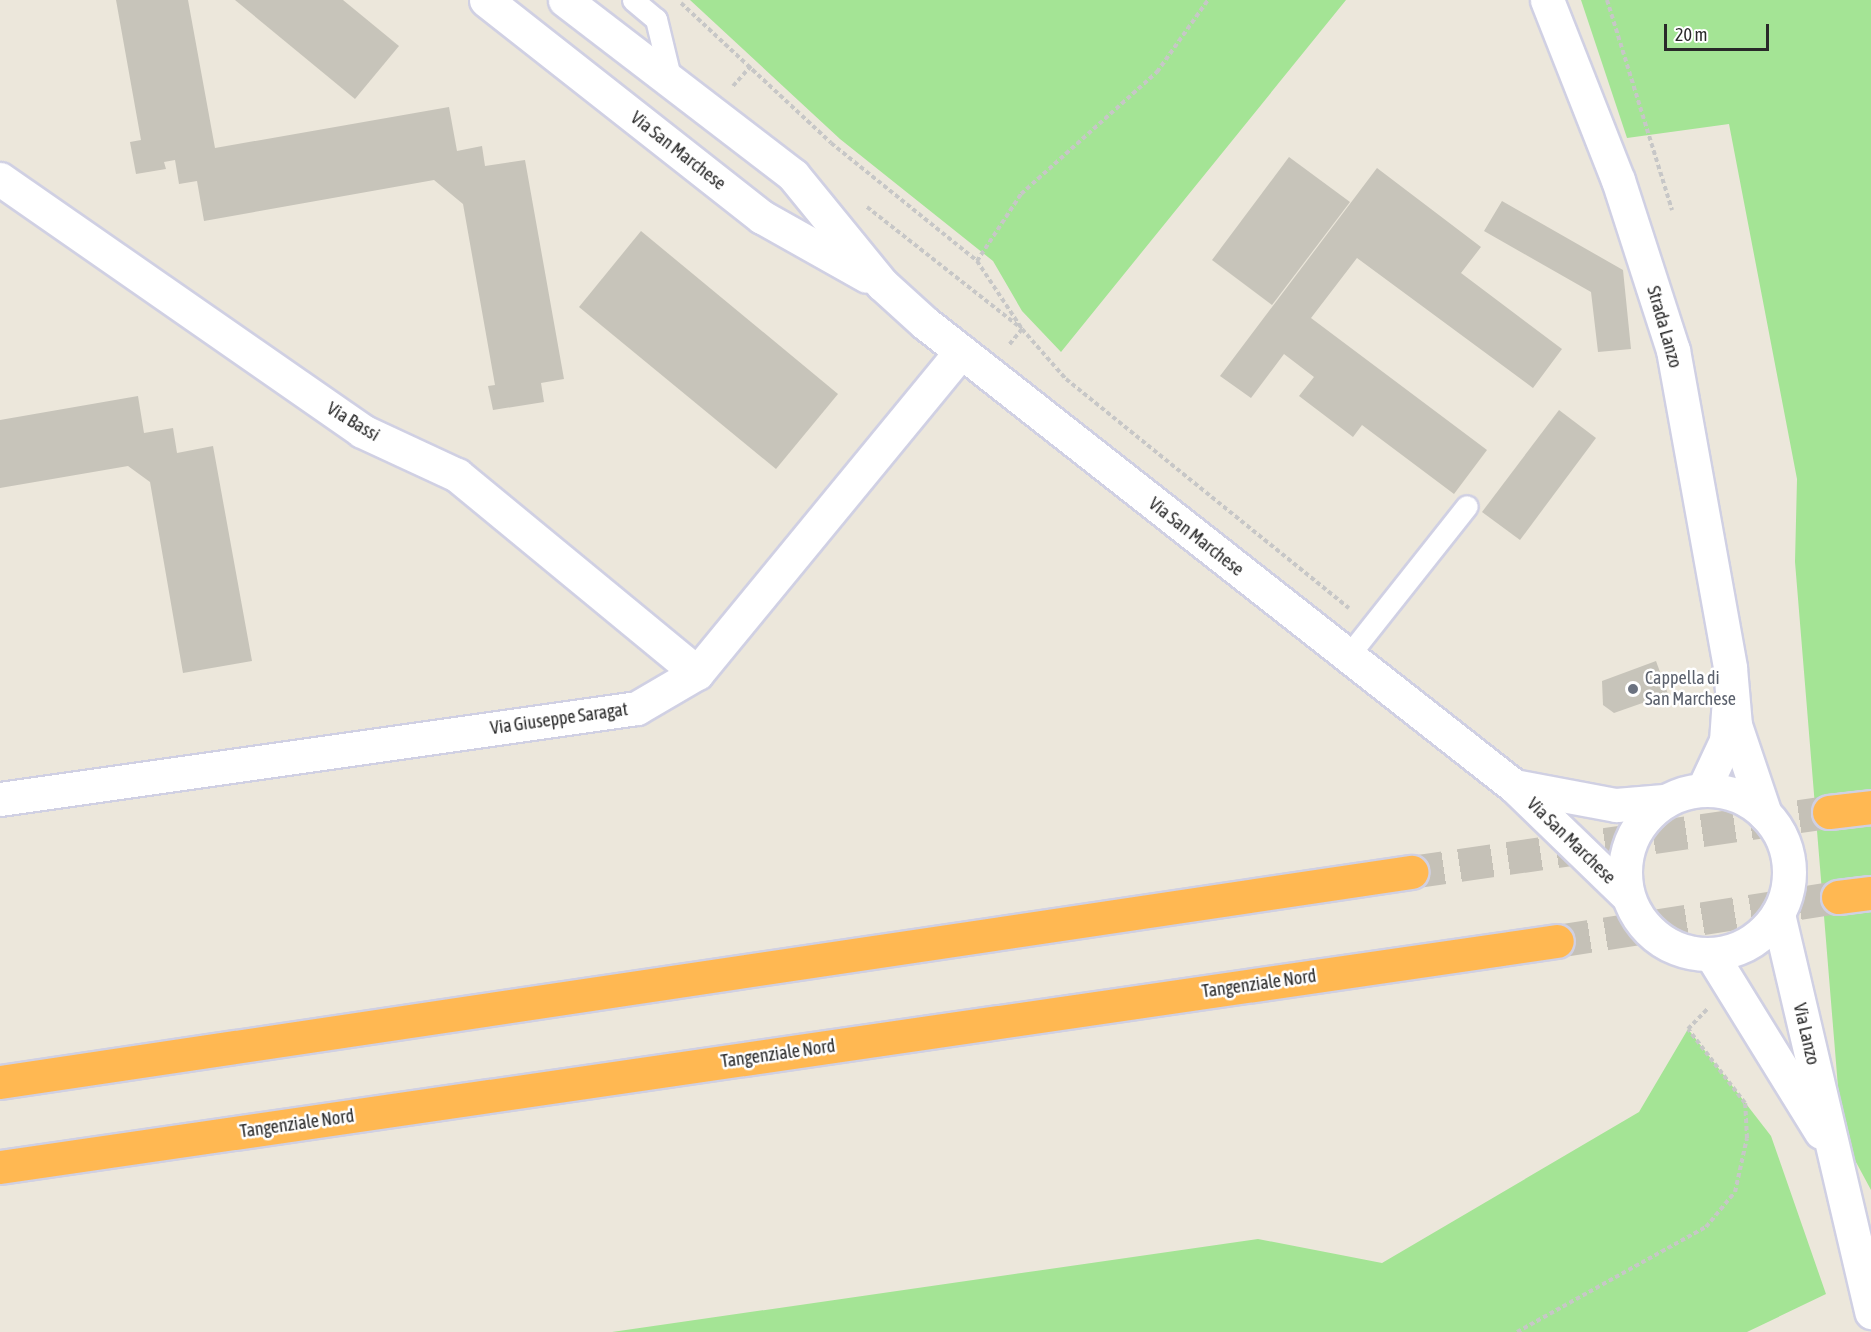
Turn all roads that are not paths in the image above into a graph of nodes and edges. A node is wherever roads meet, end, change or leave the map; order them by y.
1 (486, 0) edge
2 (565, 0) edge
3 (633, 0) edge
4 (1547, 0) edge
5 (670, 76) junction
6 (0, 179) edge
7 (882, 284) junction
8 (960, 352) junction
9 (1467, 506) dead end
10 (1348, 656) junction
11 (1730, 668) junction
12 (697, 673) junction
13 (1514, 786) junction
14 (1703, 790) junction
15 (0, 799) edge
16 (1664, 801) junction
17 (1870, 807) edge
18 (1829, 812) tunnel mouth
19 (1779, 817) junction
20 (1411, 872) tunnel mouth
21 (1871, 893) edge
22 (1823, 895) tunnel mouth
23 (1628, 896) junction
24 (1778, 914) junction
25 (1557, 941) tunnel mouth
26 (1711, 954) junction
27 (0, 1082) edge
28 (1834, 1154) junction
29 (0, 1167) edge
30 (1871, 1312) edge

1 - 7 street, Via San Marchese
2 - 5 street, Via San Marchese
3 - 5 lane
4 - 11 street, Strada Lanzo
5 - 7 street, Via San Marchese
6 - 12 street, Via Bassi
7 - 8 street, Via San Marchese
8 - 10 street, Via San Marchese
8 - 12 street, Via Giuseppe Saragat
9 - 10 lane
10 - 13 street, Via San Marchese
11 - 14 street, Strada Lanzo
11 - 19 street, Strada Lanzo
12 - 15 street, Via Giuseppe Saragat
13 - 16 street, Via San Marchese
13 - 23 street, Via San Marchese
14 - 16 street
14 - 19 street
16 - 23 street
17 - 18 highway
19 - 24 street
20 - 27 highway
21 - 22 highway
23 - 26 street
24 - 26 street
24 - 28 street, Via Lanzo
25 - 29 highway, Tangenziale Nord
26 - 28 street, Via Lanzo
28 - 30 street, Via Lanzo

